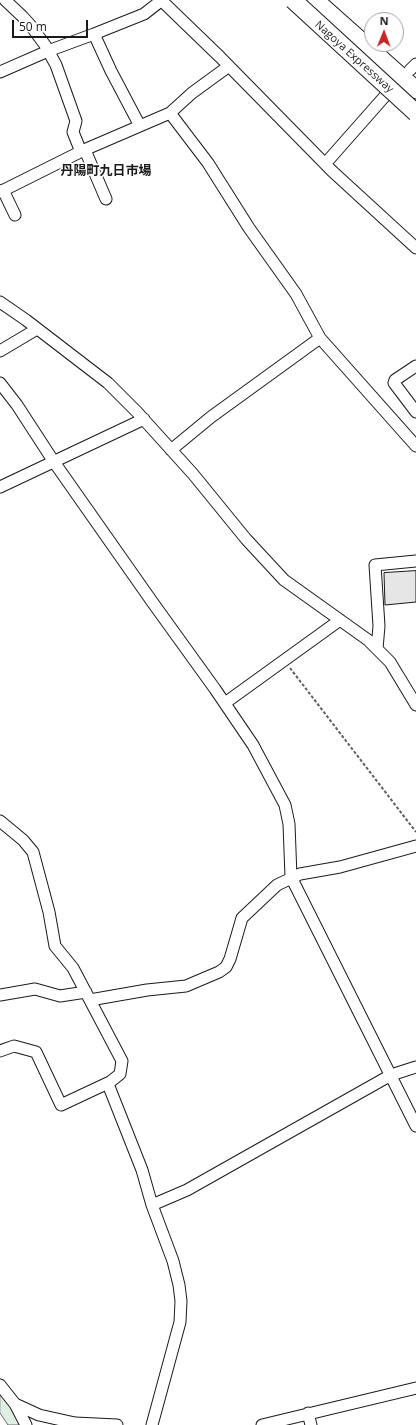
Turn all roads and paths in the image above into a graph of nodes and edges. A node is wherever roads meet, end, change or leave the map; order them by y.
1 (5, 0) edge
2 (162, 0) edge
3 (284, 0) edge
4 (292, 0) edge
5 (316, 0) edge
6 (332, 0) edge
7 (364, 29) edge
8 (94, 34) junction
9 (48, 51) junction
10 (391, 52) edge
11 (229, 66) junction
12 (414, 70) edge
13 (0, 72) edge
14 (416, 90) edge
15 (384, 96) junction
16 (416, 103) edge
17 (170, 113) junction
18 (416, 113) edge
19 (416, 123) edge
20 (140, 126) junction
21 (83, 151) junction
22 (325, 164) junction
23 (2, 191) edge
24 (106, 199) dead end
25 (15, 215) dead end
26 (416, 248) edge
27 (0, 302) edge
28 (38, 329) junction
29 (320, 338) junction
30 (0, 351) edge
31 (416, 366) edge
32 (0, 383) edge
33 (416, 412) edge
34 (144, 419) junction
35 (416, 446) edge
36 (171, 450) junction
37 (54, 462) junction
38 (0, 487) edge
39 (416, 561) edge
40 (340, 620) junction
41 (378, 649) junction
42 (284, 660) junction
43 (225, 703) junction
44 (416, 705) edge
45 (0, 821) edge
46 (416, 832) edge
47 (416, 846) edge
48 (291, 877) junction
49 (0, 995) edge
50 (88, 996) junction
51 (0, 1051) edge
52 (416, 1067) edge
53 (391, 1075) junction
54 (108, 1084) junction
55 (416, 1126) edge
56 (152, 1205) junction
57 (0, 1385) edge
58 (416, 1388) edge
59 (15, 1404) junction
60 (308, 1413) junction
61 (75, 1424) edge
62 (26, 1425) edge
63 (117, 1425) edge
64 (152, 1425) edge
65 (262, 1425) edge
66 (311, 1425) edge

1 - 9 street
2 - 8 street
2 - 11 street
3 - 15 highway
4 - 16 highway
4 - 18 highway, Nagoya Expressway, bridge
5 - 14 highway, Nagoya Expressway
6 - 7 highway
8 - 9 street
8 - 20 street
9 - 13 street
9 - 21 street
10 - 12 highway
11 - 17 street
11 - 22 street
15 - 19 highway
15 - 22 street
17 - 20 street
17 - 29 street
20 - 21 street
21 - 23 street
21 - 24 street
22 - 26 street
23 - 25 street
27 - 28 street
28 - 30 street
28 - 34 street
29 - 35 street
29 - 36 street
31 - 33 street
32 - 37 street
34 - 36 street
34 - 37 street
36 - 40 street
37 - 38 street
37 - 43 street
39 - 41 street
40 - 41 street
40 - 42 street
41 - 44 street
42 - 43 street
42 - 46 path
43 - 48 street
45 - 50 street
47 - 48 street
48 - 50 street
48 - 53 street
49 - 50 street
50 - 54 street
51 - 54 street
52 - 53 street
53 - 55 street
53 - 56 street
54 - 56 street
56 - 64 street
57 - 59 street
58 - 60 street
59 - 61 street
59 - 62 street
60 - 65 street
60 - 66 street
61 - 63 street

